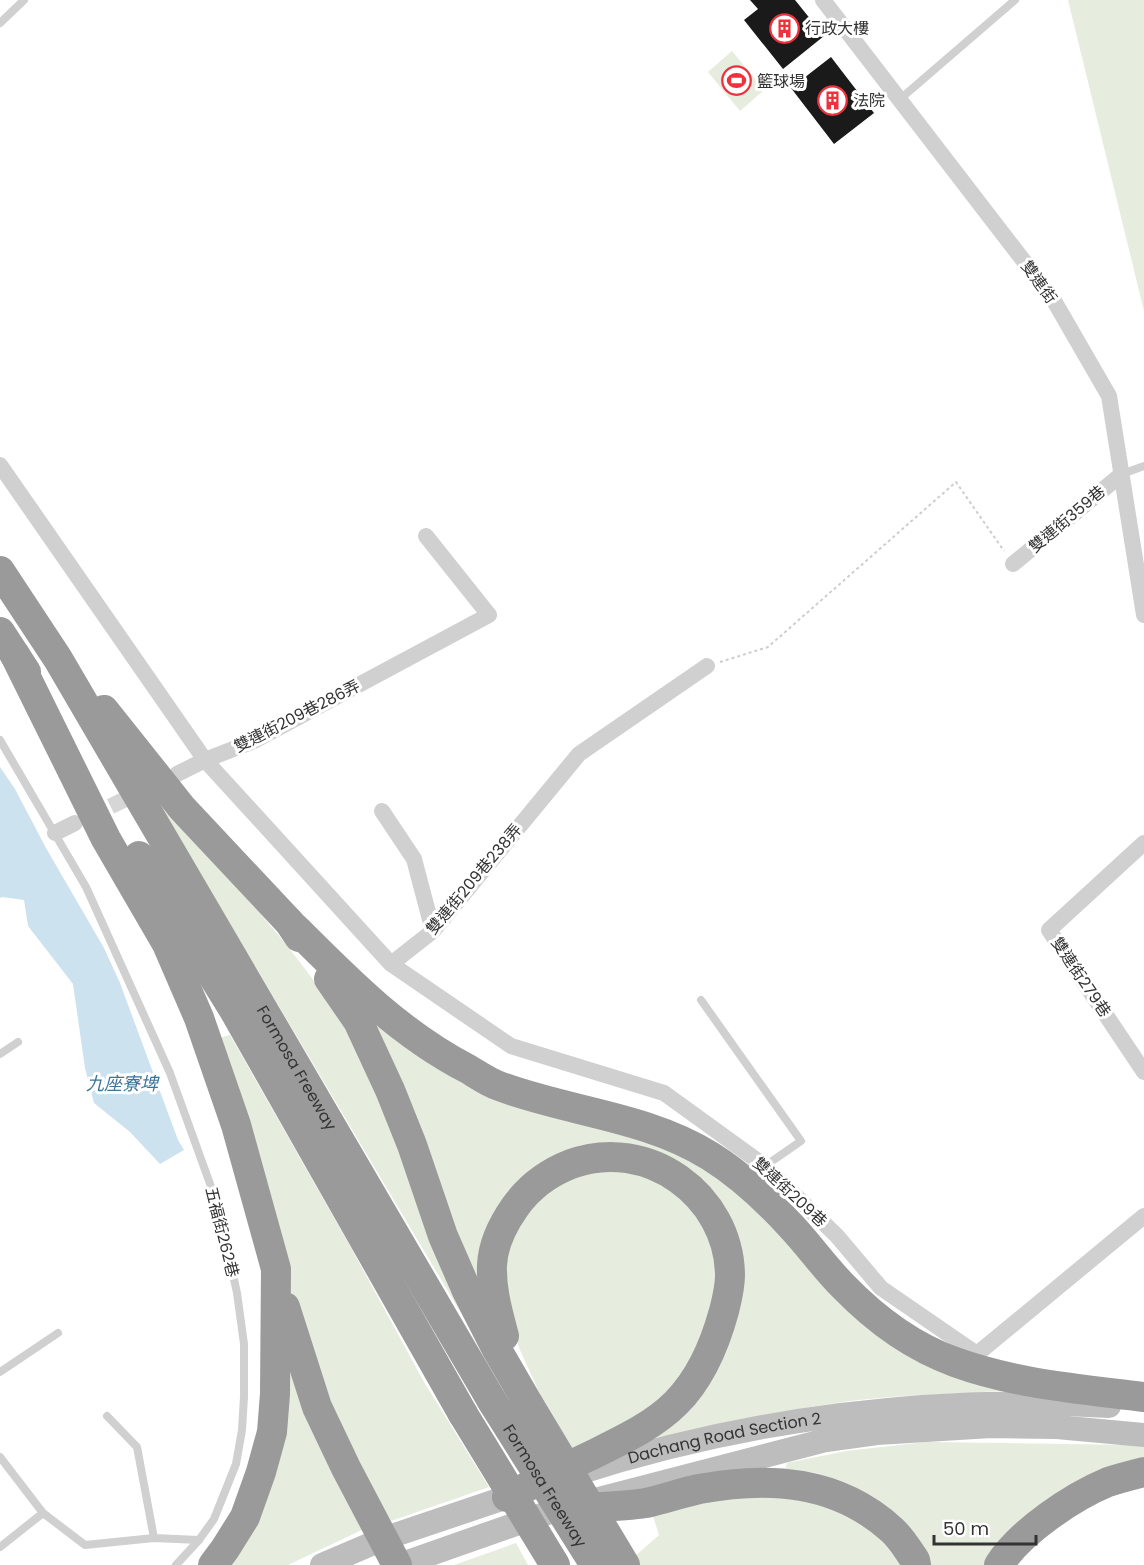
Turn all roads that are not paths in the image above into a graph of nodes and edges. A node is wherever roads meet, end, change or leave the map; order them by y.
1 (24, 0) edge
2 (823, 0) edge
3 (1015, 0) edge
4 (0, 23) edge
5 (899, 100) junction
6 (0, 465) edge
7 (1144, 466) edge
8 (1122, 474) junction
9 (426, 536) dead end
10 (1013, 564) road end
11 (0, 571) edge
12 (1144, 615) edge
13 (8, 644) edge
14 (58, 659) junction
15 (707, 666) road end
16 (0, 740) edge
17 (205, 760) junction
18 (177, 774) dead end
19 (382, 811) dead end
20 (75, 823) tunnel mouth
21 (55, 833) junction
22 (1144, 843) edge
23 (289, 922) junction
24 (433, 931) junction
25 (392, 964) junction
26 (700, 1000) dead end
27 (18, 1042) dead end
28 (0, 1054) edge
29 (1144, 1072) edge
30 (765, 1166) junction
31 (1144, 1216) edge
32 (276, 1269) junction
33 (58, 1333) dead end
34 (0, 1372) edge
35 (525, 1396) junction
36 (1144, 1397) edge
37 (1144, 1409) edge
38 (107, 1416) dead end
39 (1144, 1435) edge
40 (0, 1457) edge
41 (1144, 1472) edge
42 (507, 1497) junction
43 (556, 1510) junction
44 (43, 1514) junction
45 (154, 1538) junction
46 (0, 1547) edge
47 (206, 1553) edge
48 (393, 1556) edge
49 (176, 1565) edge
50 (322, 1565) edge
51 (555, 1565) edge
52 (595, 1565) edge
53 (626, 1565) edge
54 (916, 1565) edge
55 (999, 1565) edge

1 - 4 lane
2 - 5 street, 雙連街
3 - 5 lane
5 - 8 street, 雙連街
6 - 17 street
7 - 8 lane
8 - 10 street, 雙連街359巷
8 - 12 street, 雙連街
9 - 17 street, 雙連街209巷286弄
11 - 14 highway, Formosa Freeway
13 - 32 highway
13 - 51 highway, Formosa Freeway, bridge
14 - 23 highway
14 - 52 highway, Formosa Freeway, bridge
15 - 24 street, 雙連街209巷238弄
16 - 21 lane, 五福街262巷
17 - 18 street
17 - 25 street
19 - 24 street
20 - 21 street
21 - 47 lane, 五福街262巷
22 - 29 street, 雙連街279巷
23 - 35 highway
23 - 36 highway
24 - 25 street, 雙連街209巷238弄
25 - 30 street, 雙連街209巷
26 - 30 lane
27 - 28 lane
30 - 31 street, 雙連街209巷
32 - 47 highway
32 - 48 highway
33 - 34 lane
35 - 42 highway
35 - 53 highway, bridge
37 - 42 main road, Dachang Road Section 2
38 - 45 lane
39 - 43 main road, Dachang Road Section 2
40 - 44 lane
41 - 55 highway
42 - 48 main road, Dachang Road Section 2
43 - 48 main road, Dachang Road Section 2
43 - 54 highway
44 - 45 lane
44 - 46 lane
45 - 47 lane
47 - 49 lane, 五福街262巷
48 - 50 main road, Dachang Road Section 2

